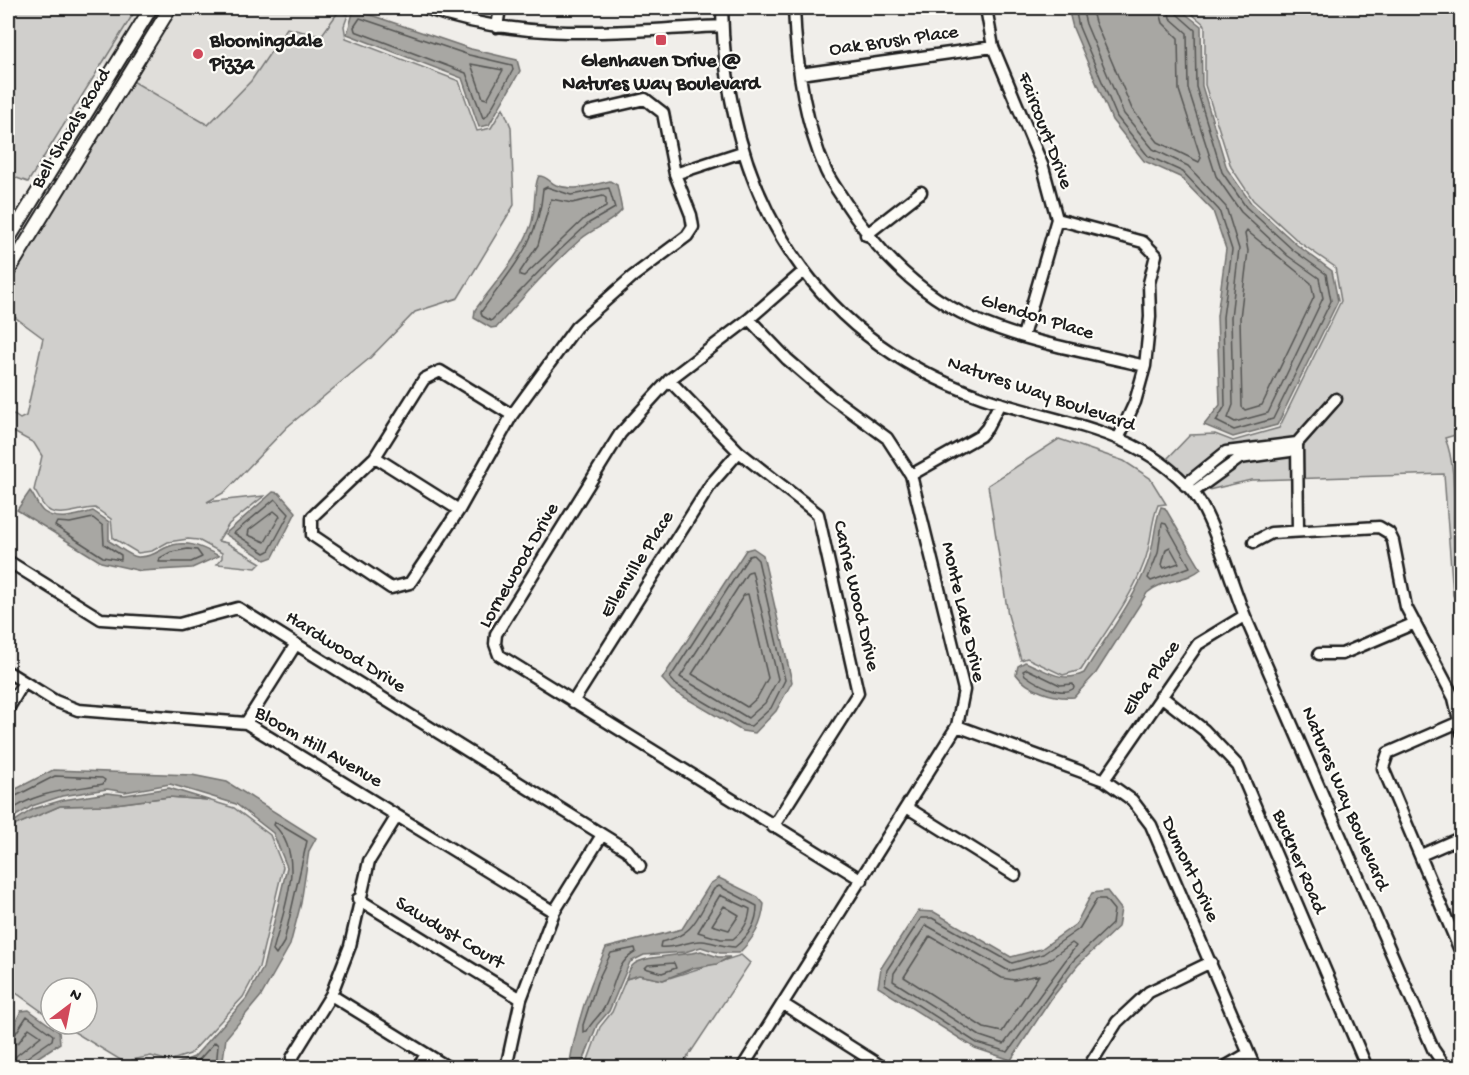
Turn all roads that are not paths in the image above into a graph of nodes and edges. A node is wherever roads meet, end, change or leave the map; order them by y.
1 (151, 8) edge
2 (170, 8) edge
3 (425, 8) edge
4 (500, 8) edge
5 (722, 8) edge
6 (794, 8) edge
7 (986, 8) edge
8 (722, 26) junction
9 (497, 27) junction
10 (993, 47) junction
11 (800, 74) junction
12 (589, 112) dead end
13 (742, 152) junction
14 (675, 174) junction
15 (921, 192) dead end
16 (1057, 219) junction
17 (866, 235) junction
18 (8, 240) edge
19 (804, 271) junction
20 (8, 272) edge
21 (749, 319) junction
22 (1023, 336) junction
23 (1145, 366) junction
24 (669, 380) junction
25 (1336, 399) dead end
26 (1000, 403) junction
27 (512, 415) junction
28 (1119, 437) junction
29 (1297, 447) junction
30 (739, 452) junction
31 (375, 457) junction
32 (1206, 466) junction
33 (911, 475) junction
34 (1215, 475) junction
35 (1189, 488) junction
36 (459, 510) junction
37 (1298, 530) junction
38 (1254, 542) dead end
39 (8, 561) edge
40 (1244, 616) junction
41 (1415, 624) junction
42 (296, 644) junction
43 (1319, 654) dead end
44 (8, 672) edge
45 (24, 682) junction
46 (1161, 696) junction
47 (573, 702) junction
48 (8, 709) edge
49 (246, 723) junction
50 (957, 726) junction
51 (1460, 728) edge
52 (1104, 780) junction
53 (908, 808) junction
54 (397, 816) junction
55 (773, 827) junction
56 (602, 835) junction
57 (1461, 837) edge
58 (1420, 855) junction
59 (640, 866) dead end
60 (1015, 874) dead end
61 (862, 880) junction
62 (358, 899) junction
63 (554, 912) junction
64 (1461, 955) edge
65 (1211, 962) junction
66 (332, 995) junction
67 (521, 999) junction
68 (783, 1004) junction
69 (426, 1054) junction
70 (1247, 1054) junction
71 (292, 1058) dead end
72 (418, 1068) edge
73 (449, 1068) edge
74 (506, 1068) edge
75 (742, 1068) edge
76 (884, 1068) edge
77 (1088, 1068) edge
78 (1223, 1068) edge
79 (1255, 1068) edge
80 (1367, 1068) edge
81 (1446, 1068) edge

1 - 18 main road, Bell Shoals Road
2 - 20 main road, Bell Shoals Road
3 - 9 street
4 - 9 street
5 - 8 street, Natures Way Boulevard
6 - 11 street, Glendon Place
7 - 10 street, Faircourt Drive
8 - 9 street
8 - 13 street, Natures Way Boulevard
10 - 11 street, Oak Brush Place
10 - 16 street, Faircourt Drive
11 - 17 street, Glendon Place
12 - 14 street
13 - 14 street
13 - 19 street, Natures Way Boulevard
14 - 27 street
15 - 17 street
16 - 22 street, Faircourt Drive
16 - 23 street
17 - 22 street, Glendon Place
19 - 21 street, Lornewood Drive
19 - 26 street, Natures Way Boulevard
21 - 24 street, Lornewood Drive
21 - 33 street, Monte Lake Drive
22 - 23 street, Glendon Place
23 - 28 street
24 - 30 street, Carrie Wood Drive
24 - 47 street, Lornewood Drive
25 - 29 street
26 - 28 street, Natures Way Boulevard
26 - 33 street
27 - 31 street
27 - 36 street
28 - 35 street, Natures Way Boulevard
29 - 32 street
29 - 34 street
29 - 37 street
30 - 47 street, Ellenville Place
30 - 55 street, Carrie Wood Drive
31 - 36 street
31 - 36 street
32 - 34 street
32 - 35 street
33 - 50 street, Monte Lake Drive
34 - 35 street
35 - 40 street, Natures Way Boulevard
37 - 38 street
37 - 41 street
39 - 42 street, Hardwood Drive
40 - 46 street, Elba Place
40 - 81 street, Natures Way Boulevard
41 - 43 street
41 - 51 street
42 - 49 street
42 - 56 street, Hardwood Drive
44 - 45 street, Bloom Hill Avenue
45 - 48 street
45 - 49 street, Bloom Hill Avenue
46 - 52 street, Elba Place
46 - 80 street, Buckner Road
47 - 55 street, Lornewood Drive
49 - 54 street, Bloom Hill Avenue
50 - 52 street, Dumont Drive
50 - 53 street, Monte Lake Drive
51 - 58 street
52 - 65 street, Dumont Drive
53 - 60 street
53 - 61 street, Monte Lake Drive
54 - 62 street
54 - 63 street, Bloom Hill Avenue
55 - 61 street, Lornewood Drive
56 - 59 street, Hardwood Drive
56 - 63 street
57 - 58 street
58 - 64 street
61 - 68 street, Monte Lake Drive
62 - 66 street
62 - 67 street, Sawdust Court
63 - 67 street
65 - 70 street, Dumont Drive
65 - 77 street
66 - 69 street
66 - 71 street
67 - 74 street
68 - 75 street, Monte Lake Drive
68 - 76 street
69 - 72 street
69 - 73 street
70 - 78 street
70 - 79 street, Dumont Drive

